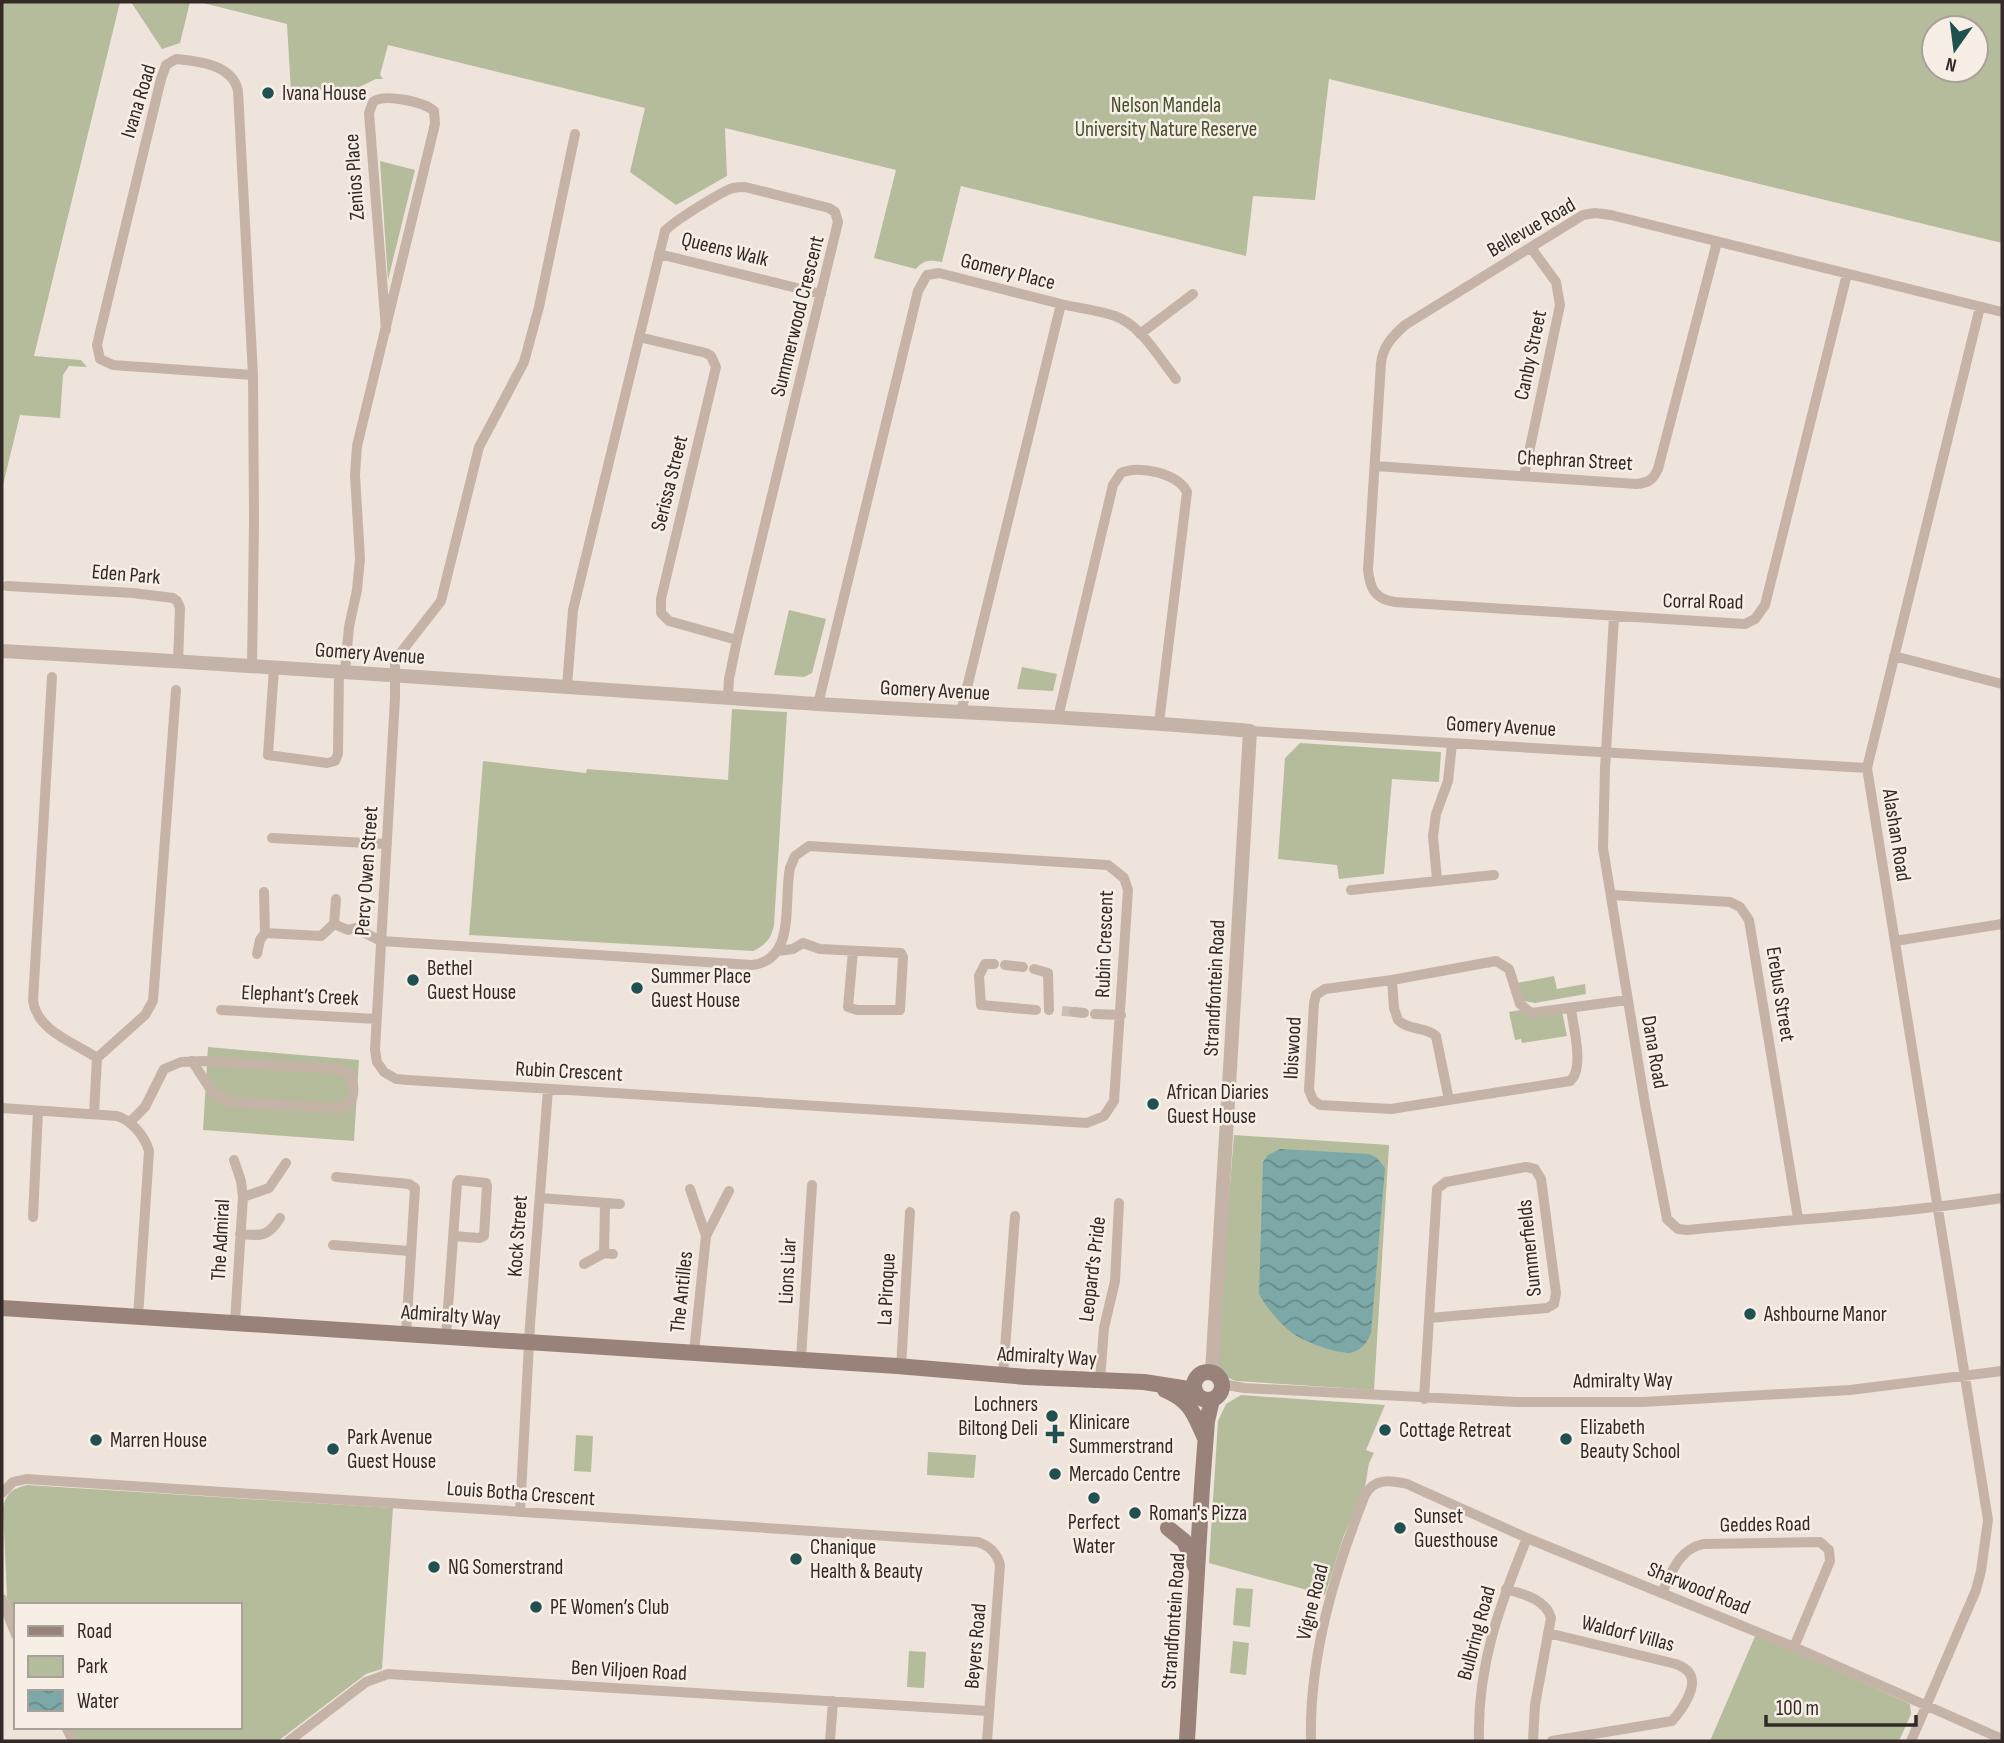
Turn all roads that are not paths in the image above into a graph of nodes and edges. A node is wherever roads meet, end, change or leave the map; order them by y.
1 (575, 134) dead end
2 (1717, 242) junction
3 (1531, 248) junction
4 (659, 254) junction
5 (1847, 274) junction
6 (821, 294) junction
7 (1193, 294) dead end
8 (1061, 304) junction
9 (1980, 307) junction
10 (2002, 313) edge
11 (386, 330) junction
12 (1140, 334) junction
13 (639, 337) junction
14 (253, 375) junction
15 (1176, 379) dead end
16 (1374, 466) junction
17 (1524, 476) junction
18 (7, 586) dead end
19 (1377, 596) joint
20 (1614, 617) junction
21 (737, 640) junction
22 (2, 652) edge
23 (1894, 656) junction
24 (178, 663) junction
25 (252, 667) junction
26 (274, 668) junction
27 (342, 671) junction
28 (394, 676) junction
29 (52, 677) dead end
30 (2002, 684) edge
31 (567, 686) junction
32 (176, 690) dead end
33 (728, 697) junction
34 (818, 704) junction
35 (961, 712) junction
36 (1058, 717) junction
37 (1159, 723) junction
38 (1250, 731) junction
39 (1452, 744) junction
40 (1606, 753) junction
41 (1867, 768) junction
42 (272, 838) dead end
43 (387, 844) junction
44 (1494, 875) dead end
45 (1437, 880) junction
46 (1351, 890) dead end
47 (264, 892) dead end
48 (1612, 895) junction
49 (336, 899) dead end
50 (334, 924) junction
51 (2002, 924) edge
52 (265, 933) junction
53 (381, 941) junction
54 (1895, 941) junction
55 (778, 951) junction
56 (853, 951) junction
57 (257, 954) dead end
58 (1392, 980) junction
59 (1627, 1000) junction
60 (1571, 1009) junction
61 (221, 1010) dead end
62 (1036, 1010) dead end
63 (1121, 1015) junction
64 (376, 1019) junction
65 (97, 1058) junction
66 (191, 1061) junction
67 (381, 1068) joint
68 (548, 1089) junction
69 (1449, 1100) junction
70 (2, 1108) edge
71 (38, 1111) junction
72 (94, 1114) junction
73 (130, 1122) junction
74 (234, 1160) dead end
75 (286, 1163) dead end
76 (336, 1177) dead end
77 (812, 1185) dead end
78 (690, 1189) dead end
79 (729, 1191) dead end
80 (243, 1197) junction
81 (540, 1198) junction
82 (2002, 1198) edge
83 (1119, 1203) dead end
84 (605, 1204) junction
85 (620, 1204) dead end
86 (1937, 1208) junction
87 (910, 1212) dead end
88 (1015, 1216) dead end
89 (33, 1217) dead end
90 (280, 1218) dead end
91 (1798, 1218) junction
92 (240, 1234) junction
93 (453, 1236) junction
94 (706, 1236) junction
95 (333, 1245) dead end
96 (410, 1251) junction
97 (584, 1264) dead end
98 (2, 1308) edge
99 (138, 1317) junction
100 (1429, 1318) junction
101 (235, 1322) junction
102 (406, 1334) junction
103 (446, 1336) junction
104 (529, 1341) junction
105 (694, 1352) junction
106 (801, 1359) junction
107 (900, 1366) junction
108 (1004, 1370) junction
109 (2002, 1371) edge
110 (1101, 1377) junction
111 (1966, 1377) junction
112 (1144, 1382) junction
113 (1209, 1388) junction
114 (1424, 1399) junction
115 (1206, 1440) junction
116 (1379, 1482) joint
117 (2, 1493) edge
118 (520, 1512) junction
119 (1168, 1528) dead end
120 (1527, 1538) junction
121 (996, 1554) joint
122 (1198, 1574) junction
123 (1506, 1589) junction
124 (1662, 1593) junction
125 (2, 1599) edge
126 (14, 1629) edge
127 (1549, 1633) junction
128 (1794, 1647) junction
129 (833, 1701) junction
130 (1927, 1706) junction
131 (988, 1712) junction
132 (2002, 1739) edge
133 (289, 1741) edge
134 (830, 1741) edge
135 (987, 1741) edge
136 (1187, 1741) edge
137 (1311, 1741) edge
138 (1479, 1741) edge
139 (1534, 1741) edge
140 (1552, 1741) edge
141 (1911, 1741) edge

1 - 28 street
2 - 3 street, Bellevue Road
2 - 5 street, Bellevue Road
2 - 17 street, Chephran Street
3 - 16 street, Bellevue Road
3 - 17 street, Canby Street
4 - 6 street, Queens Walk
4 - 6 street, Summerwood Crescent
4 - 13 street, Summerwood Crescent
5 - 9 street, Bellevue Road
5 - 20 street, Corral Road
6 - 21 street, Summerwood Crescent
7 - 12 street
8 - 12 street
8 - 34 street, Gomery Place
8 - 35 street, Gomery Place
9 - 10 street, Bellevue Road
9 - 23 street, Alashan Road
11 - 11 street, Zenios Place
11 - 27 street, Zenios Place
12 - 15 street
13 - 21 street, Serissa Street
13 - 31 street, Summerwood Crescent
14 - 14 street, Ivana Road
14 - 25 street, Ivana Road
16 - 17 street, Chephran Street
16 - 19 street, Bellevue Road
18 - 24 street, Eden Park
19 - 20 street, Corral Road
20 - 40 street, Dana Road
21 - 33 street, Summerwood Crescent
22 - 24 street, Gomery Avenue
23 - 30 street
23 - 41 street, Alashan Road
24 - 25 street, Gomery Avenue
25 - 26 street, Gomery Avenue
26 - 27 street, Gomery Avenue
26 - 27 street, Zenios Place
27 - 28 street, Gomery Avenue
28 - 31 street, Gomery Avenue
28 - 43 street, Percy Owen Street
29 - 65 street
31 - 33 street, Gomery Avenue
32 - 65 street
33 - 34 street, Gomery Avenue
34 - 35 street, Gomery Avenue
35 - 36 street, Gomery Avenue
36 - 37 street, Gomery Avenue
36 - 37 street
37 - 38 street, Gomery Avenue
38 - 39 street, Gomery Avenue
38 - 113 street, Strandfontein Road
39 - 40 street, Gomery Avenue
39 - 45 street
40 - 41 street, Gomery Avenue
40 - 48 street, Dana Road
41 - 54 street, Alashan Road
42 - 43 street
43 - 53 street, Percy Owen Street
44 - 45 street
45 - 46 street
47 - 52 street
48 - 59 street, Dana Road
48 - 91 street, Erebus Street
49 - 50 street
50 - 52 street
50 - 53 street
51 - 54 street
52 - 57 street
53 - 55 street
53 - 64 street, Percy Owen Street
54 - 86 street, Alashan Road
55 - 56 street
55 - 63 street, Rubin Crescent
56 - 56 street
58 - 60 street, Ibiswood
58 - 69 street
58 - 69 street, Ibiswood
59 - 60 street, Ibiswood
59 - 91 street, Dana Road
60 - 69 street, Ibiswood
61 - 64 street, Elephant’s Creek
62 - 63 street
63 - 68 street, Rubin Crescent
64 - 67 street, Percy Owen Street
65 - 72 street
66 - 66 street
66 - 73 street
67 - 68 street, Rubin Crescent
68 - 81 street, Kock Street
70 - 71 street
71 - 72 street
71 - 89 street
72 - 73 street
73 - 99 street
74 - 80 street, The Admiral
75 - 80 street
76 - 96 street
77 - 106 street, Lions Liar
78 - 94 street, The Antilles
79 - 94 street, The Antilles
80 - 92 street, The Admiral
81 - 84 street
81 - 104 street, Kock Street
82 - 86 street, Dana Road
83 - 110 street, Leopard’s Pride
84 - 85 street
84 - 97 street
86 - 91 street, Dana Road
86 - 111 street, Alashan Road
87 - 107 street, La Piroque
88 - 108 street
90 - 92 street
92 - 101 street, The Admiral
93 - 93 street
93 - 103 street
94 - 105 street, The Antilles
95 - 96 street
96 - 102 street
98 - 99 main road, Admiralty Way
99 - 101 main road, Admiralty Way
100 - 100 street, Summerfields
100 - 114 street, Summerfields
101 - 102 main road, Admiralty Way
102 - 103 main road, Admiralty Way
103 - 104 main road, Admiralty Way
104 - 105 main road, Admiralty Way
104 - 118 street, Kock Street
105 - 106 main road, Admiralty Way
106 - 107 main road, Admiralty Way
107 - 108 main road, Admiralty Way
108 - 110 main road, Admiralty Way
109 - 111 street, Admiralty Way
110 - 112 main road, Admiralty Way
110 - 113 main road, Admiralty Way
111 - 114 street, Admiralty Way
111 - 130 street, Alashan Road
112 - 113 main road, Admiralty Way
112 - 115 main road
113 - 114 street, Admiralty Way
113 - 115 main road, Strandfontein Road
115 - 122 main road, Strandfontein Road
116 - 120 street, Sharwood Road
116 - 137 street, Vigne Road
117 - 118 street, Louis Botha Crescent
118 - 121 street, Louis Botha Crescent
119 - 122 main road
120 - 123 street, Bulbring Road
120 - 124 street, Sharwood Road
121 - 131 street, Beyers Road
122 - 136 main road, Strandfontein Road
123 - 127 street, Waldorf Villas
123 - 138 street, Bulbring Road
124 - 128 street, Sharwood Road
124 - 128 street, Geddes Road
125 - 126 street
127 - 139 street, Waldorf Villas
127 - 140 street, Waldorf Villas
128 - 130 street, Sharwood Road
129 - 131 street, Ben Viljoen Road
129 - 133 street, Ben Viljoen Road
129 - 134 street
130 - 132 street, Sharwood Road
130 - 141 street, Alashan Road
131 - 135 street, Beyers Road

